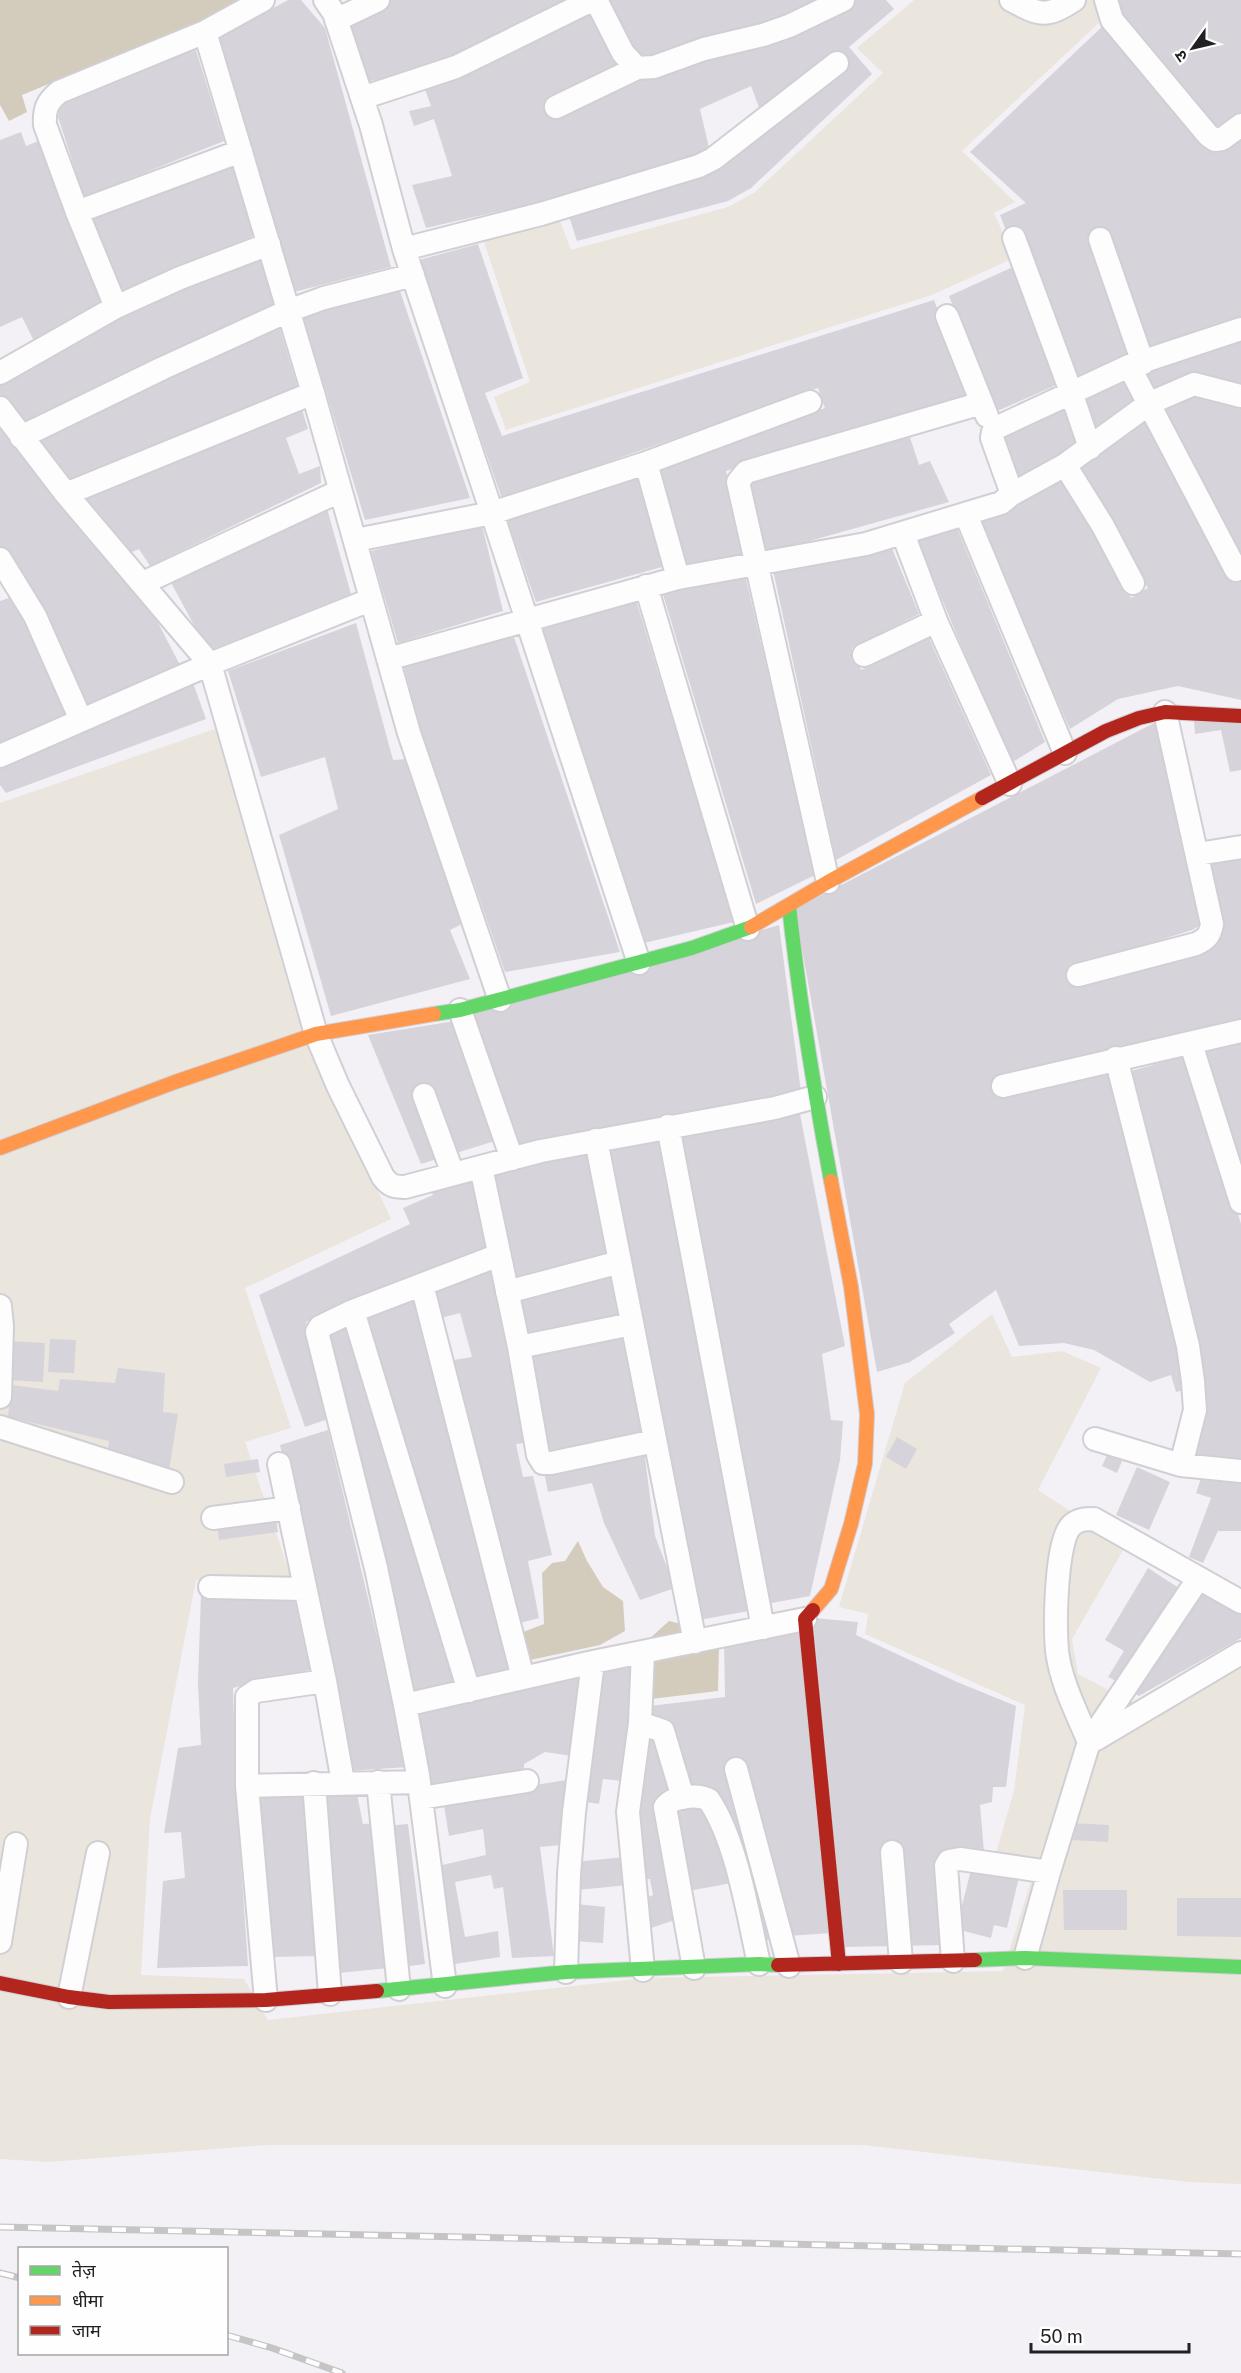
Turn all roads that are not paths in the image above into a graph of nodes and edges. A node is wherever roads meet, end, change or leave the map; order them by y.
1 (263, 0) edge
2 (325, 0) edge
3 (378, 0) edge
4 (594, 0) edge
5 (843, 0) edge
6 (1011, 0) edge
7 (1074, 0) edge
8 (1106, 0) edge
9 (336, 20) junction
10 (205, 32) junction
11 (837, 63) dead end
12 (637, 68) junction
13 (362, 98) junction
14 (556, 107) dead end
15 (1241, 125) edge
16 (241, 151) junction
17 (77, 212) junction
18 (1014, 238) dead end
19 (1100, 239) dead end
20 (269, 243) junction
21 (404, 249) junction
22 (413, 275) junction
23 (116, 307) junction
24 (288, 311) junction
25 (947, 316) dead end
26 (1241, 328) edge
27 (1136, 364) junction
28 (0, 373) edge
29 (1071, 392) junction
30 (314, 393) junction
31 (1241, 396) edge
32 (810, 402) dead end
33 (982, 403) junction
34 (1150, 403) junction
35 (0, 408) edge
36 (993, 432) junction
37 (21, 437) junction
38 (1090, 448) junction
39 (646, 464) junction
40 (1065, 465) junction
41 (340, 491) junction
42 (66, 494) junction
43 (1012, 494) junction
44 (492, 513) junction
45 (966, 515) junction
46 (903, 534) junction
47 (356, 540) junction
48 (0, 559) edge
49 (757, 562) junction
50 (1236, 570) dead end
51 (678, 578) junction
52 (143, 583) junction
53 (1133, 583) dead end
54 (646, 586) junction
55 (9, 592) edge
56 (370, 600) junction
57 (936, 621) junction
58 (526, 622) junction
59 (864, 655) dead end
60 (388, 659) junction
61 (210, 664) junction
62 (1165, 712) junction
63 (1241, 716) edge
64 (81, 720) junction
65 (1065, 753) junction
66 (0, 756) edge
67 (1010, 784) junction
68 (1241, 847) edge
69 (1198, 854) junction
70 (828, 882) junction
71 (789, 906) junction
72 (748, 929) junction
73 (639, 963) junction
74 (1078, 975) dead end
75 (500, 1000) junction
76 (460, 1010) junction
77 (1241, 1031) edge
78 (316, 1034) junction
79 (1191, 1044) junction
80 (1116, 1058) junction
81 (1003, 1086) dead end
82 (424, 1095) dead end
83 (815, 1097) junction
84 (669, 1126) junction
85 (596, 1140) junction
86 (0, 1148) edge
87 (512, 1159) junction
88 (481, 1167) junction
89 (453, 1174) junction
90 (1241, 1202) edge
91 (499, 1255) junction
92 (620, 1262) junction
93 (422, 1285) junction
94 (507, 1292) junction
95 (0, 1306) edge
96 (353, 1311) junction
97 (632, 1324) junction
98 (519, 1347) junction
99 (0, 1397) edge
100 (0, 1427) edge
101 (1095, 1438) dead end
102 (655, 1441) junction
103 (279, 1464) dead end
104 (1181, 1465) junction
105 (1241, 1471) edge
106 (172, 1482) dead end
107 (289, 1508) junction
108 (213, 1518) dead end
109 (1198, 1579) junction
110 (210, 1587) dead end
111 (304, 1589) junction
112 (1241, 1602) edge
113 (805, 1619) junction
114 (763, 1628) junction
115 (695, 1642) junction
116 (643, 1652) junction
117 (1241, 1653) edge
118 (593, 1662) junction
119 (523, 1678) junction
120 (325, 1681) junction
121 (469, 1690) junction
122 (405, 1706) junction
123 (640, 1723) junction
124 (1089, 1743) junction
125 (736, 1769) dead end
126 (527, 1780) dead end
127 (343, 1782) junction
128 (378, 1782) junction
129 (314, 1783) junction
130 (247, 1786) junction
131 (420, 1790) junction
132 (683, 1798) junction
133 (16, 1844) dead end
134 (892, 1852) dead end
135 (98, 1853) dead end
136 (1049, 1872) junction
137 (0, 1942) edge
138 (1025, 1958) junction
139 (953, 1961) junction
140 (901, 1962) junction
141 (759, 1964) junction
142 (839, 1964) junction
143 (789, 1966) junction
144 (1241, 1967) edge
145 (694, 1968) junction
146 (643, 1970) junction
147 (566, 1972) junction
148 (0, 1983) edge
149 (445, 1986) junction
150 (399, 1989) junction
151 (330, 1994) junction
152 (69, 1997) junction
153 (266, 2000) junction

1 - 10 street
2 - 9 street
3 - 9 street
4 - 12 street
4 - 13 street
5 - 12 street
6 - 7 street
8 - 15 street
9 - 13 street
10 - 16 street
10 - 17 street
11 - 21 street
12 - 14 street
13 - 21 street
16 - 17 street
16 - 20 street
17 - 23 street
18 - 29 street
19 - 27 street
20 - 23 street
20 - 24 street
21 - 22 street
22 - 24 street
22 - 44 street
23 - 28 street
24 - 30 street
24 - 37 street
25 - 33 street
26 - 27 street
27 - 29 street
27 - 34 street
29 - 36 street
29 - 38 street
30 - 41 street
30 - 42 street
31 - 34 street
32 - 39 street
33 - 36 street
33 - 49 street
34 - 38 street
34 - 50 street
35 - 37 street
36 - 43 street
37 - 42 street
38 - 40 street
39 - 44 street
39 - 51 street
40 - 43 street
40 - 53 street
41 - 47 street
41 - 52 street
42 - 52 street
43 - 45 street
44 - 47 street
44 - 58 street
45 - 46 street
45 - 65 street
46 - 49 street
46 - 57 street
47 - 56 street
48 - 55 street
49 - 51 street
49 - 70 street
51 - 54 street
52 - 61 street
54 - 58 street
54 - 72 street
55 - 64 street
56 - 60 street
56 - 61 street
57 - 59 street
57 - 67 street
58 - 60 street
58 - 73 street
60 - 75 street
61 - 64 street
61 - 78 street
62 - 63 street
62 - 65 street
62 - 69 street
64 - 66 street
65 - 67 street
67 - 70 street
68 - 69 street
69 - 74 street
70 - 71 street
71 - 72 street
71 - 83 street
72 - 73 street
73 - 75 street
75 - 76 street
76 - 78 street
76 - 87 street
77 - 79 street
78 - 86 street
78 - 89 street
79 - 80 street
79 - 90 street
80 - 81 street
80 - 104 street
82 - 89 street
83 - 84 street
83 - 113 street
84 - 85 street
84 - 114 street
85 - 87 street
85 - 92 street
87 - 88 street
88 - 89 street
88 - 91 street
91 - 93 street
91 - 94 street
92 - 94 street
92 - 97 street
93 - 96 street
93 - 119 street
94 - 98 street
95 - 99 street
96 - 121 street
96 - 122 street
97 - 98 street
97 - 102 street
98 - 102 street
100 - 106 street
101 - 104 street
102 - 115 street
103 - 107 street
104 - 105 street
107 - 108 street
107 - 111 street
109 - 112 street
109 - 124 street
109 - 124 street
110 - 111 street
111 - 120 street
113 - 114 street
113 - 142 street
114 - 115 street
115 - 116 street
116 - 118 street
116 - 123 street
117 - 124 street
118 - 119 street
118 - 147 street
119 - 121 street
120 - 127 street
120 - 130 street
121 - 122 street
122 - 131 street
123 - 132 street
123 - 146 street
124 - 136 street
125 - 143 street
126 - 131 street
127 - 128 street
127 - 129 street
128 - 131 street
128 - 150 street
129 - 130 street
129 - 151 street
130 - 153 street
131 - 149 street
132 - 141 street
132 - 145 street
133 - 137 street
134 - 140 street
135 - 152 street
136 - 138 street
136 - 139 street
138 - 139 street
138 - 144 street
139 - 140 street
140 - 142 street
141 - 143 street
141 - 145 street
142 - 143 street
145 - 146 street
146 - 147 street
147 - 149 street
148 - 152 street
149 - 150 street
150 - 151 street
151 - 153 street
152 - 153 street

